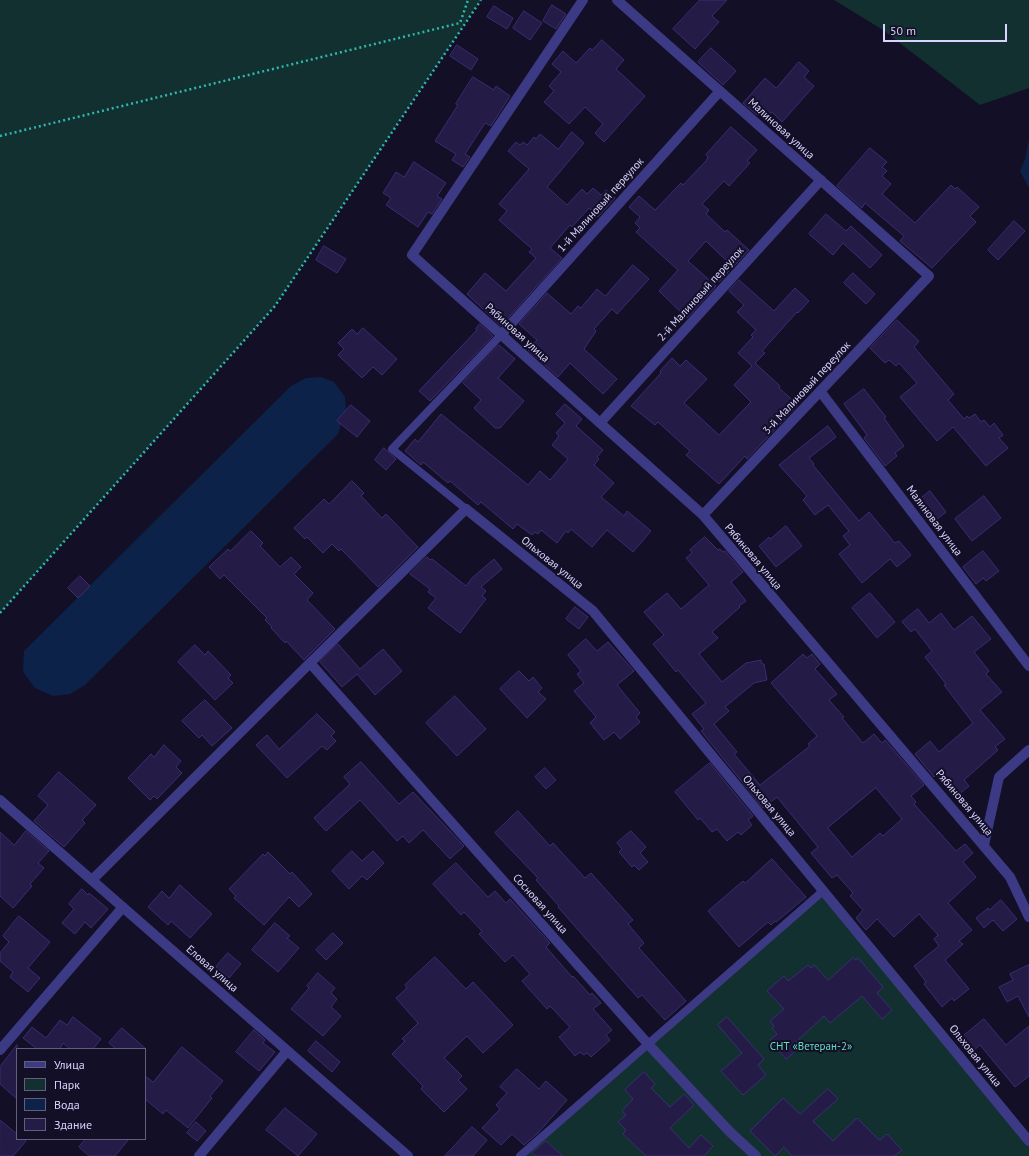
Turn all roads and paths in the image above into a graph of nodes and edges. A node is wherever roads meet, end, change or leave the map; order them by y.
1 (468, 0) edge
2 (481, 0) edge
3 (583, 0) edge
4 (618, 0) edge
5 (720, 91) junction
6 (0, 136) edge
7 (820, 180) junction
8 (929, 276) joint
9 (501, 335) junction
10 (820, 391) junction
11 (600, 423) junction
12 (466, 509) junction
13 (703, 515) junction
14 (0, 614) edge
15 (310, 663) junction
16 (1029, 666) edge
17 (1029, 750) edge
18 (0, 800) edge
19 (984, 845) junction
20 (92, 880) junction
21 (823, 891) junction
22 (123, 907) junction
23 (1029, 917) edge
24 (648, 1044) junction
25 (0, 1050) edge
26 (287, 1051) junction
27 (1029, 1141) edge
28 (199, 1156) edge
29 (408, 1156) edge
30 (520, 1156) edge
31 (756, 1156) edge

1 - 6 path
2 - 14 path
3 - 9 street, Рябиновая улица
4 - 5 street, Малиновая улица
5 - 7 street, Малиновая улица
5 - 9 street, 1-й Малиновый переулок
7 - 8 street, Малиновая улица
7 - 11 street, 2-й Малиновый переулок
8 - 10 street, 3-й Малиновый переулок
9 - 11 street, Рябиновая улица
9 - 12 lane
10 - 13 street, 3-й Малиновый переулок
10 - 16 street, Малиновая улица
11 - 13 street, Рябиновая улица
12 - 15 street
12 - 21 street, Ольховая улица
13 - 19 street, Рябиновая улица
15 - 20 street
15 - 24 street, Сосновая улица
17 - 19 street
18 - 20 street, Еловая улица
19 - 23 street, Рябиновая улица
20 - 22 street, Еловая улица
21 - 24 lane
21 - 27 street, Ольховая улица
22 - 25 street
22 - 26 street, Еловая улица
24 - 30 lane
24 - 31 street, Сосновая улица
26 - 28 street
26 - 29 street, Еловая улица

